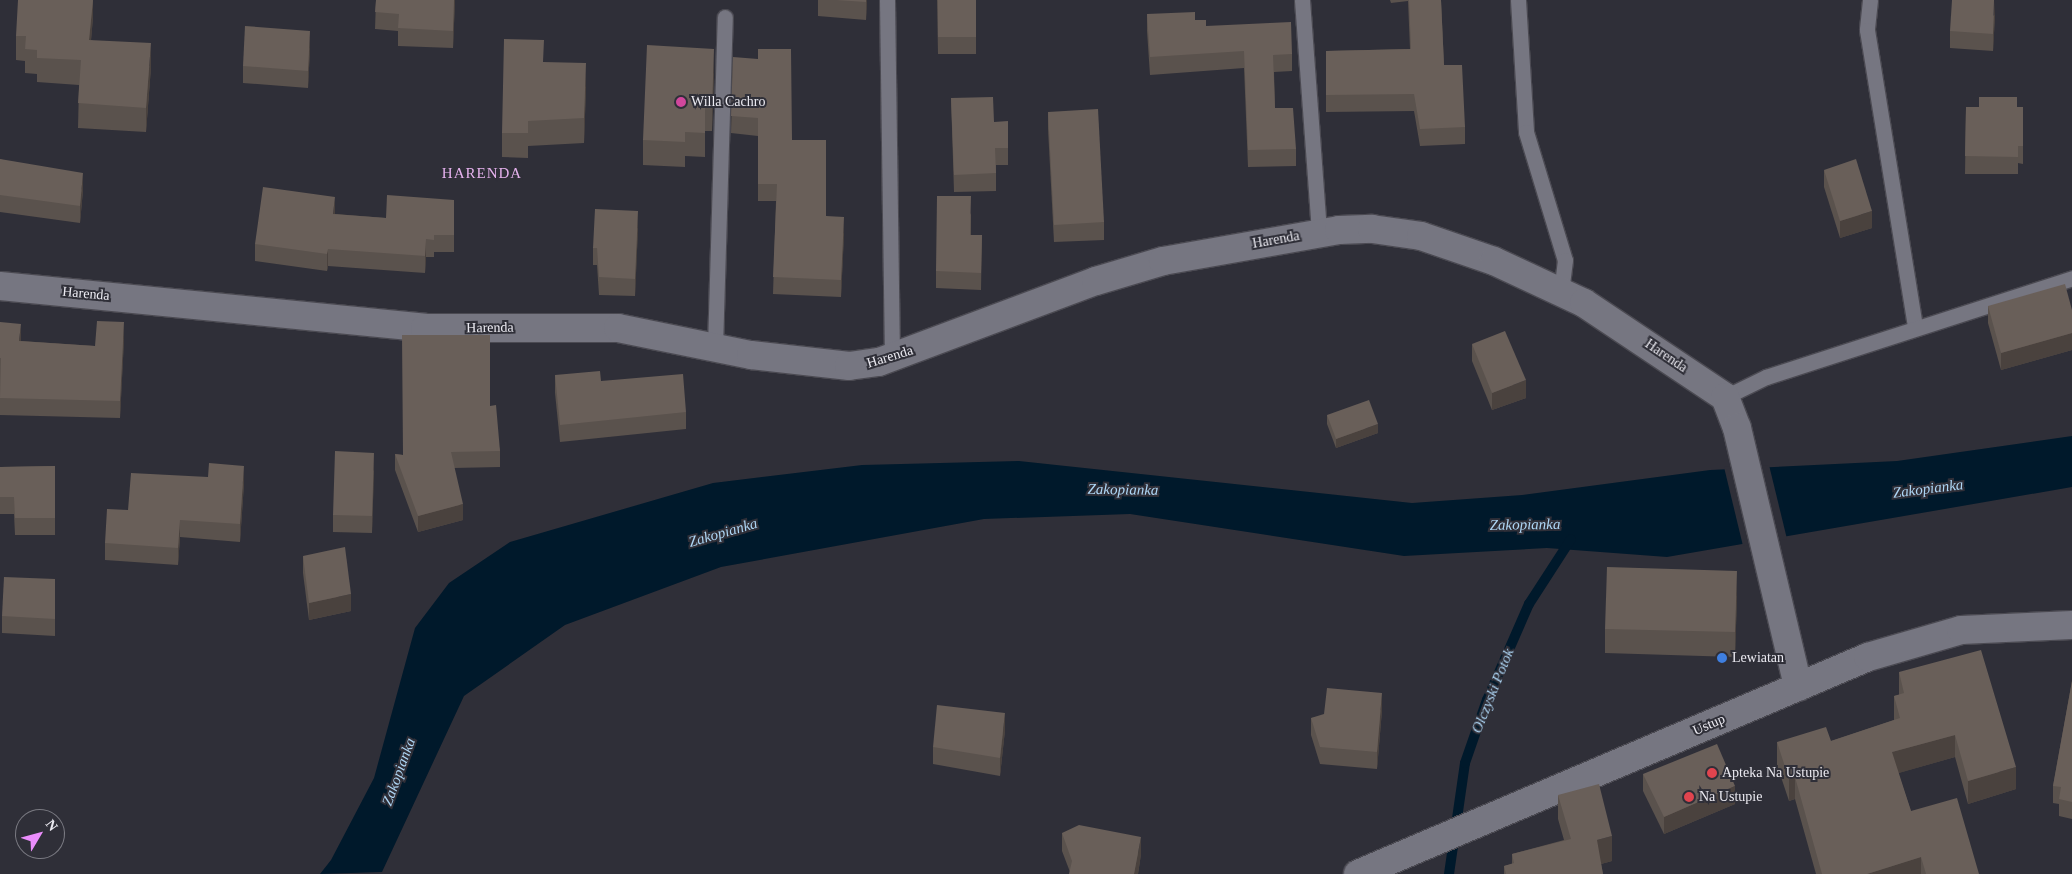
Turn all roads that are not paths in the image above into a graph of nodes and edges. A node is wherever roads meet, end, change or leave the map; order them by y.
1 (887, 0) edge
2 (1302, 0) edge
3 (1518, 0) edge
4 (1870, 0) edge
5 (725, 17) dead end
6 (1319, 233) junction
7 (2072, 278) edge
8 (0, 286) edge
9 (1560, 292) junction
10 (1915, 327) junction
11 (715, 347) junction
12 (892, 357) junction
13 (1725, 397) junction
14 (2072, 625) edge
15 (1798, 686) junction
16 (1358, 874) edge

1 - 12 lane
2 - 6 lane
3 - 9 lane
4 - 10 lane
5 - 11 lane
6 - 9 street, Harenda
6 - 12 street, Harenda
7 - 10 lane
8 - 11 street, Harenda
9 - 13 street, Harenda
10 - 13 lane
11 - 12 street, Harenda
13 - 15 street
14 - 15 street, Ustup
15 - 16 street, Ustup

